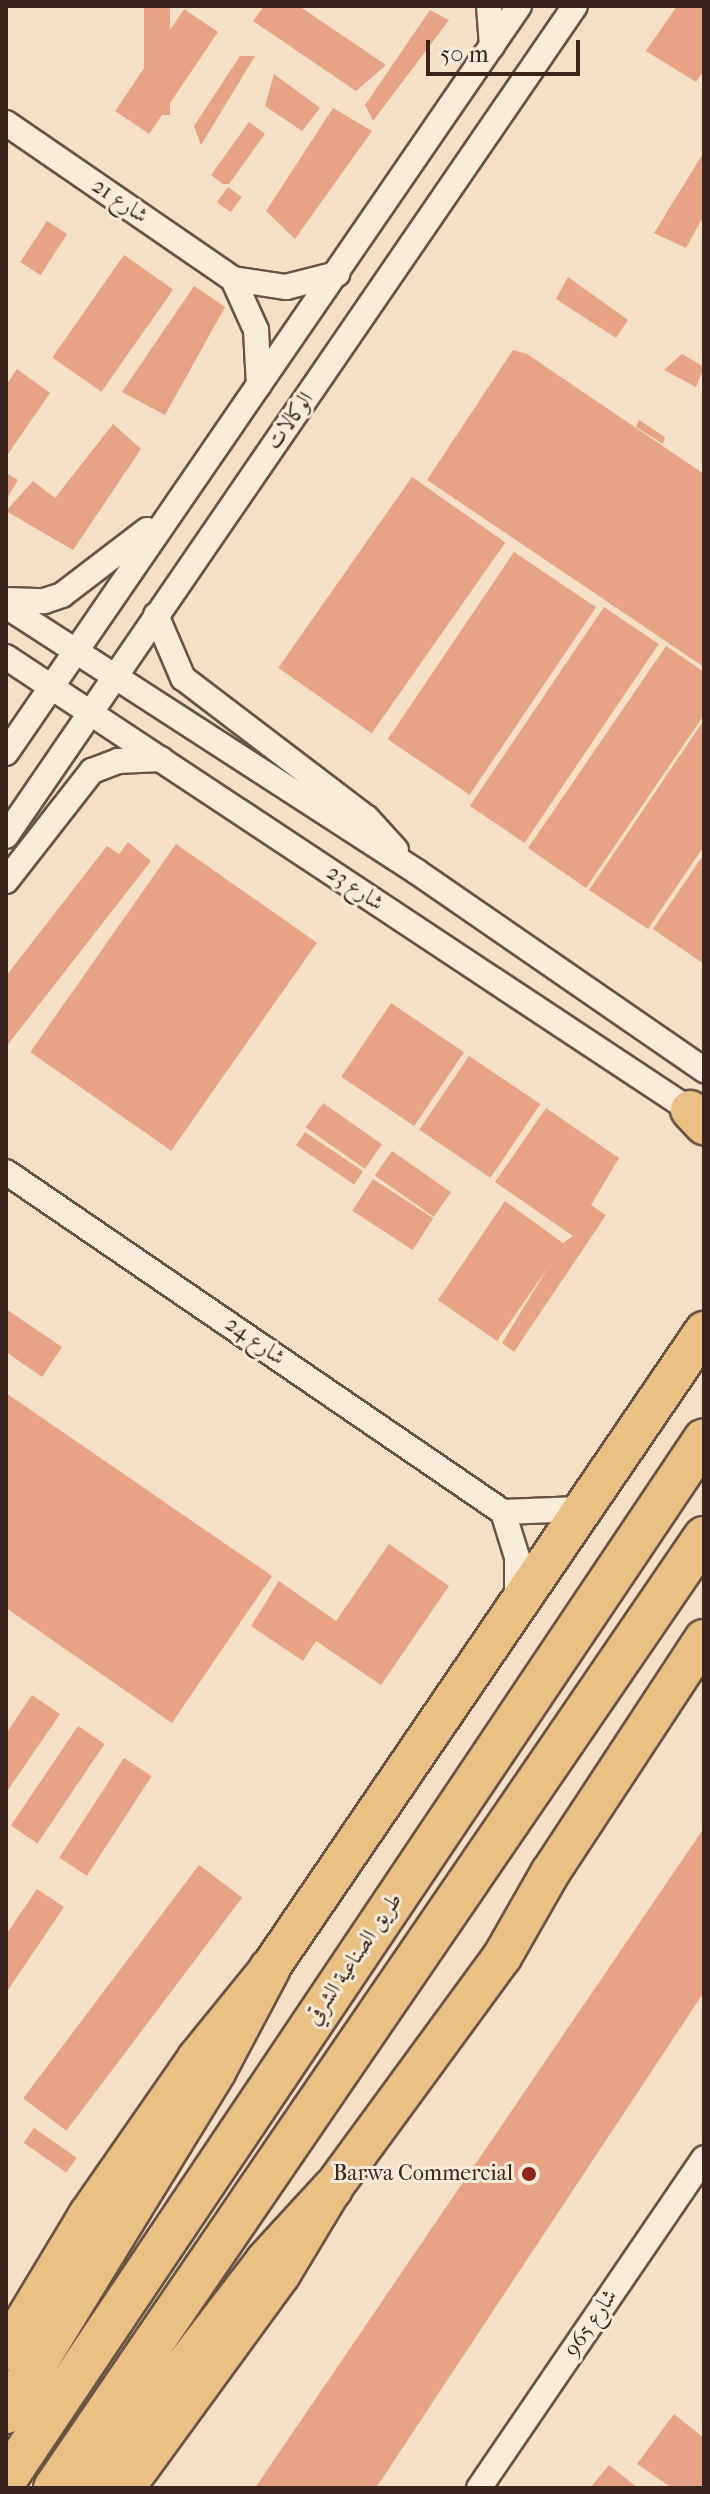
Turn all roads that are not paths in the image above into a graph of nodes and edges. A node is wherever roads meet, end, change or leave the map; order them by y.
1 (489, 6) edge
2 (519, 6) edge
3 (575, 6) edge
4 (492, 46) junction
5 (6, 123) edge
6 (337, 274) junction
7 (233, 279) junction
8 (259, 385) junction
9 (176, 505) junction
10 (6, 603) edge
11 (156, 615) junction
12 (73, 651) junction
13 (6, 657) edge
14 (113, 678) junction
15 (50, 687) junction
16 (89, 712) junction
17 (6, 753) edge
18 (161, 759) junction
19 (6, 836) edge
20 (417, 872) junction
21 (6, 881) edge
22 (704, 1070) edge
23 (699, 1118) edge
24 (6, 1172) edge
25 (704, 1331) edge
26 (704, 1439) edge
27 (580, 1509) junction
28 (503, 1512) junction
29 (704, 1537) edge
30 (517, 1603) junction
31 (704, 1639) edge
32 (270, 1968) junction
33 (704, 2158) edge
34 (332, 2189) junction
35 (6, 2351) edge
36 (6, 2413) edge
37 (6, 2480) edge
38 (54, 2488) edge
39 (92, 2488) edge
40 (125, 2488) edge
41 (479, 2488) edge

1 - 4 street
2 - 4 street, الوكالات
3 - 11 street, الوكالات
4 - 6 street, الوكالات
5 - 7 street, شارع 21
6 - 7 street, شارع 21
6 - 8 street, الوكالات
7 - 8 street
8 - 9 street, الوكالات
9 - 10 street, الوكالات
9 - 12 street, الوكالات
10 - 12 street, شارع 23
11 - 14 street, الوكالات
11 - 20 street, شارع 23
12 - 14 street, شارع 23
12 - 15 street, الوكالات
13 - 15 street, شارع 23
14 - 16 street, الوكالات
14 - 20 street, شارع 23
15 - 16 street, شارع 23
15 - 17 street, الوكالات
16 - 18 street, شارع 23
16 - 19 street, الوكالات
18 - 21 street
18 - 23 street, شارع 23
20 - 22 street, شارع 23
24 - 28 street, شارع 24
25 - 27 main road
26 - 37 highway, طريق الصناعية الشرقي
27 - 28 street
27 - 30 main road
28 - 30 street
29 - 38 highway
30 - 32 main road
31 - 34 main road
32 - 35 main road
32 - 36 highway
33 - 41 street, شارع 965
34 - 39 highway
34 - 40 main road

